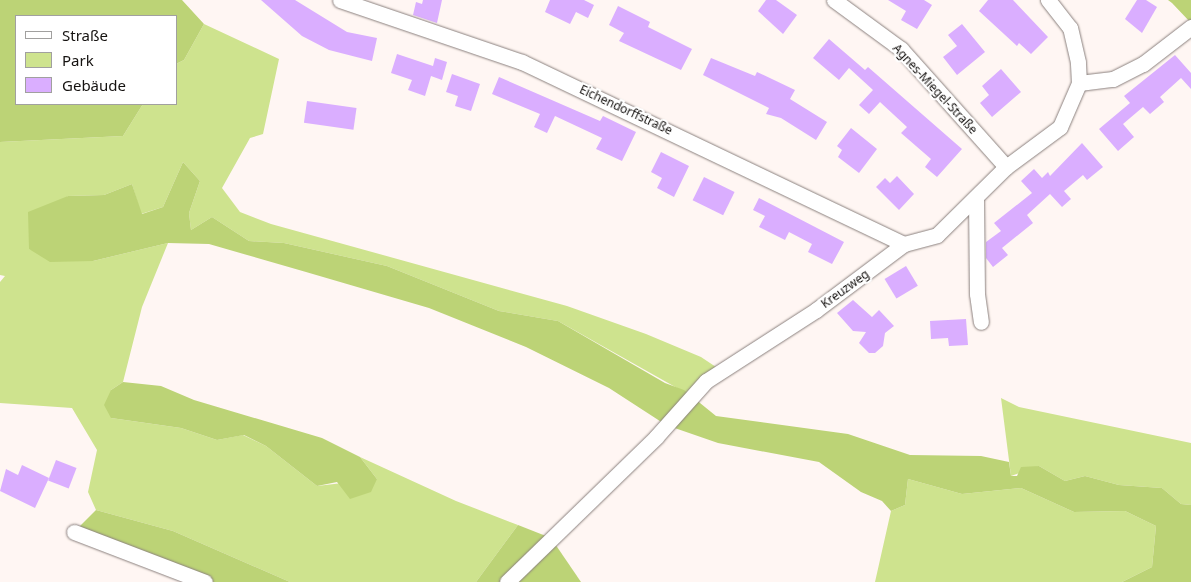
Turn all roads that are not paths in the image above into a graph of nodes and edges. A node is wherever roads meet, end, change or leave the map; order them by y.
1 (340, 0) edge
2 (834, 0) edge
3 (1048, 0) edge
4 (1191, 27) edge
5 (1079, 84) junction
6 (1006, 167) junction
7 (976, 199) junction
8 (904, 244) junction
9 (980, 322) dead end
10 (74, 532) dead end
11 (205, 582) edge
12 (507, 582) edge

1 - 8 street, Eichendorffstraße
2 - 6 street, Agnes-Miegel-Straße
3 - 5 street
4 - 5 street
5 - 6 street, Kreuzweg
6 - 7 street, Kreuzweg
7 - 8 street, Kreuzweg
7 - 9 street
8 - 12 street, Kreuzweg
10 - 11 street

